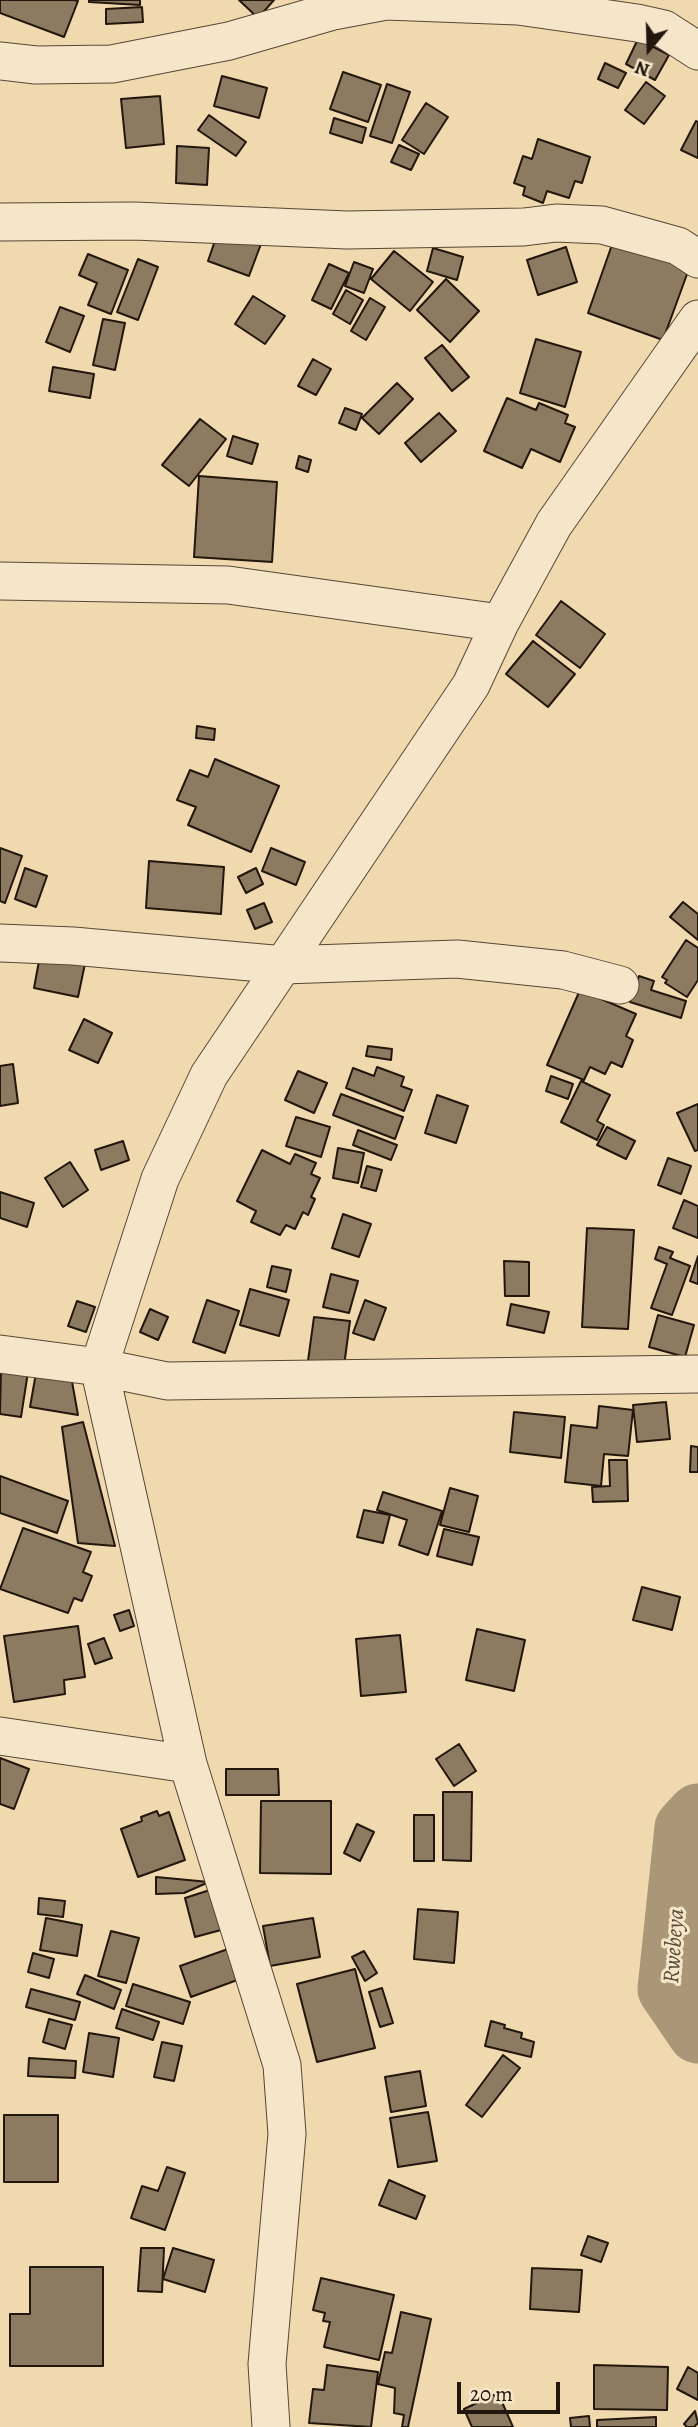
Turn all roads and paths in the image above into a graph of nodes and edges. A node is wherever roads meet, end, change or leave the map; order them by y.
1 (698, 51) edge
2 (0, 61) edge
3 (0, 222) edge
4 (698, 259) edge
5 (698, 319) edge
6 (0, 581) edge
7 (500, 623) junction
8 (0, 943) edge
9 (284, 965) junction
10 (620, 985) dead end
11 (0, 1354) edge
12 (99, 1367) junction
13 (698, 1374) edge
14 (0, 1736) edge
15 (188, 1764) junction
16 (271, 2427) edge

1 - 2 street
3 - 4 street
5 - 7 street
6 - 7 street
7 - 9 street
8 - 9 street
9 - 10 street
9 - 12 street
11 - 12 street
12 - 13 street
12 - 15 street
14 - 15 street
15 - 16 street

